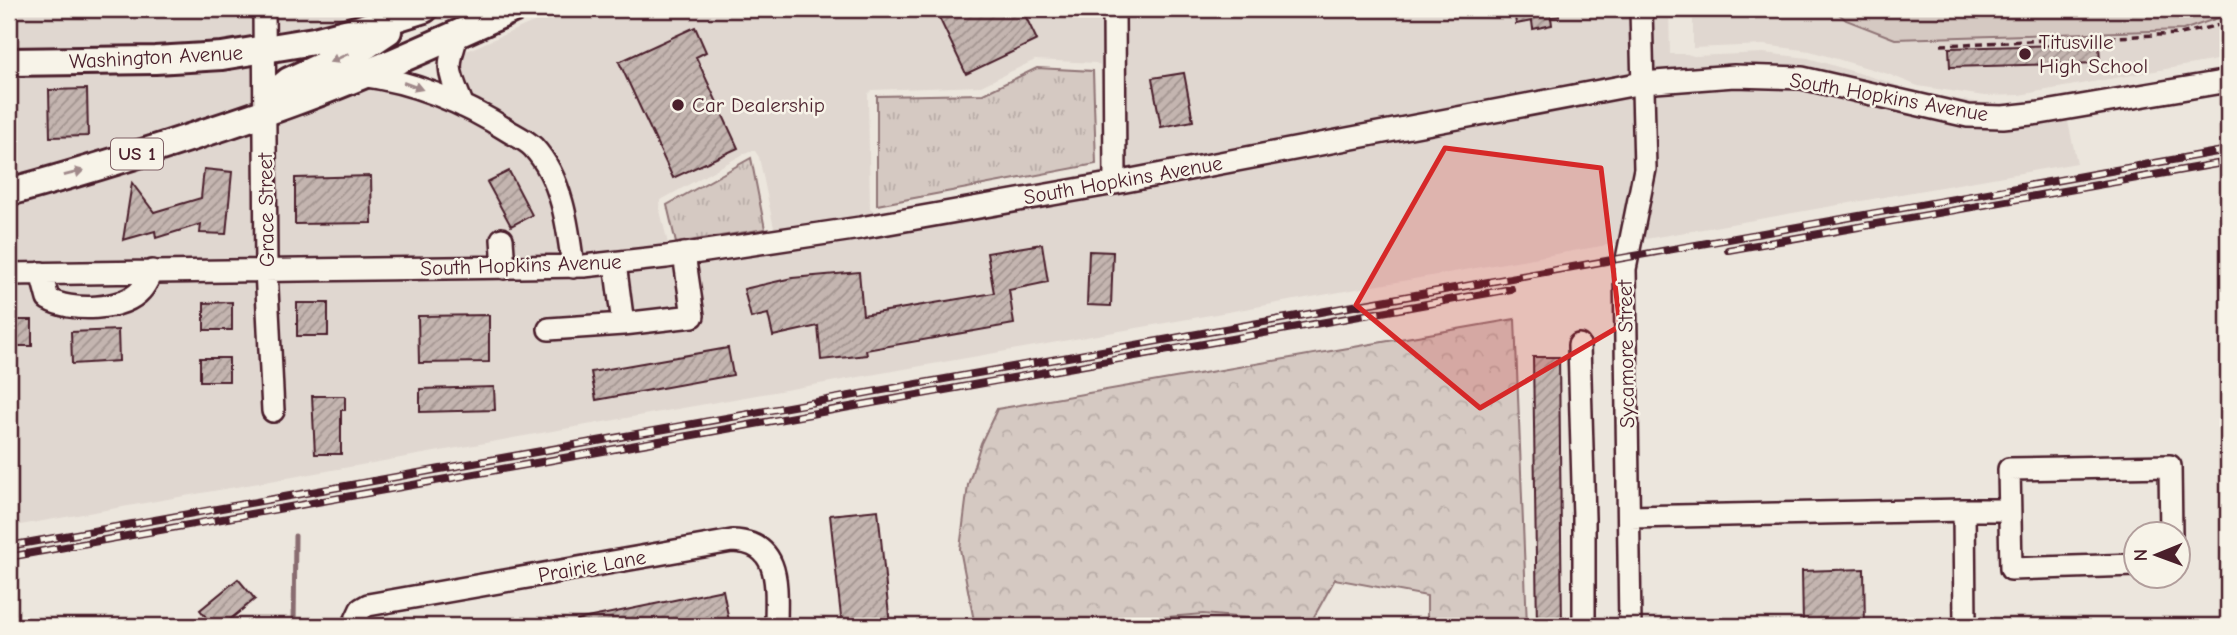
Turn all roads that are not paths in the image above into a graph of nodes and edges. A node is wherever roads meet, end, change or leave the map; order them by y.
1 (264, 9) edge
2 (513, 9) edge
3 (1114, 9) edge
4 (1642, 9) edge
5 (421, 10) edge
6 (458, 34) junction
7 (264, 51) junction
8 (9, 62) edge
9 (361, 75) junction
10 (2228, 81) edge
11 (1642, 83) junction
12 (472, 110) junction
13 (264, 113) junction
14 (1115, 183) junction
15 (9, 192) edge
16 (502, 239) dead end
17 (684, 254) junction
18 (615, 263) junction
19 (573, 267) junction
20 (504, 268) junction
21 (267, 269) junction
22 (152, 271) junction
23 (41, 273) junction
24 (9, 274) edge
25 (623, 324) junction
26 (549, 329) dead end
27 (1579, 345) dead end
28 (273, 411) dead end
29 (1964, 510) junction
30 (2009, 510) junction
31 (1629, 517) junction
32 (2171, 520) edge
33 (2122, 565) edge
34 (354, 626) edge
35 (776, 626) edge
36 (1584, 626) edge
37 (1630, 626) edge
38 (1965, 626) edge

1 - 7 street, Grace Street
2 - 6 main road, US 1
3 - 14 street
4 - 11 street, Sycamore Street
5 - 7 main road, Washington Avenue
5 -> 13 main road
6 - 9 main road, US 1
6 - 12 street
7 - 8 main road, Washington Avenue
7 - 13 street, Grace Street
9 -> 12 street
9 - 13 main road, US 1
10 - 11 street, South Hopkins Avenue
11 - 14 street, South Hopkins Avenue
11 - 31 street, Sycamore Street
12 - 19 street
15 -> 13 main road, US 1
13 - 21 street, Grace Street
14 - 17 street, South Hopkins Avenue
16 - 20 street
17 - 18 street, South Hopkins Avenue
17 - 25 street
18 - 19 street, South Hopkins Avenue
18 - 25 street
19 - 20 street, South Hopkins Avenue
20 - 21 street, South Hopkins Avenue
21 - 22 street, South Hopkins Avenue
21 - 28 street, Grace Street
22 - 23 street, South Hopkins Avenue
22 - 23 street
23 - 24 street, South Hopkins Avenue
25 - 26 street
27 - 36 street
29 - 30 street
29 - 31 street
29 - 38 street
30 - 32 street
30 - 33 street
31 - 37 street, Sycamore Street
34 - 35 street, Prairie Lane

